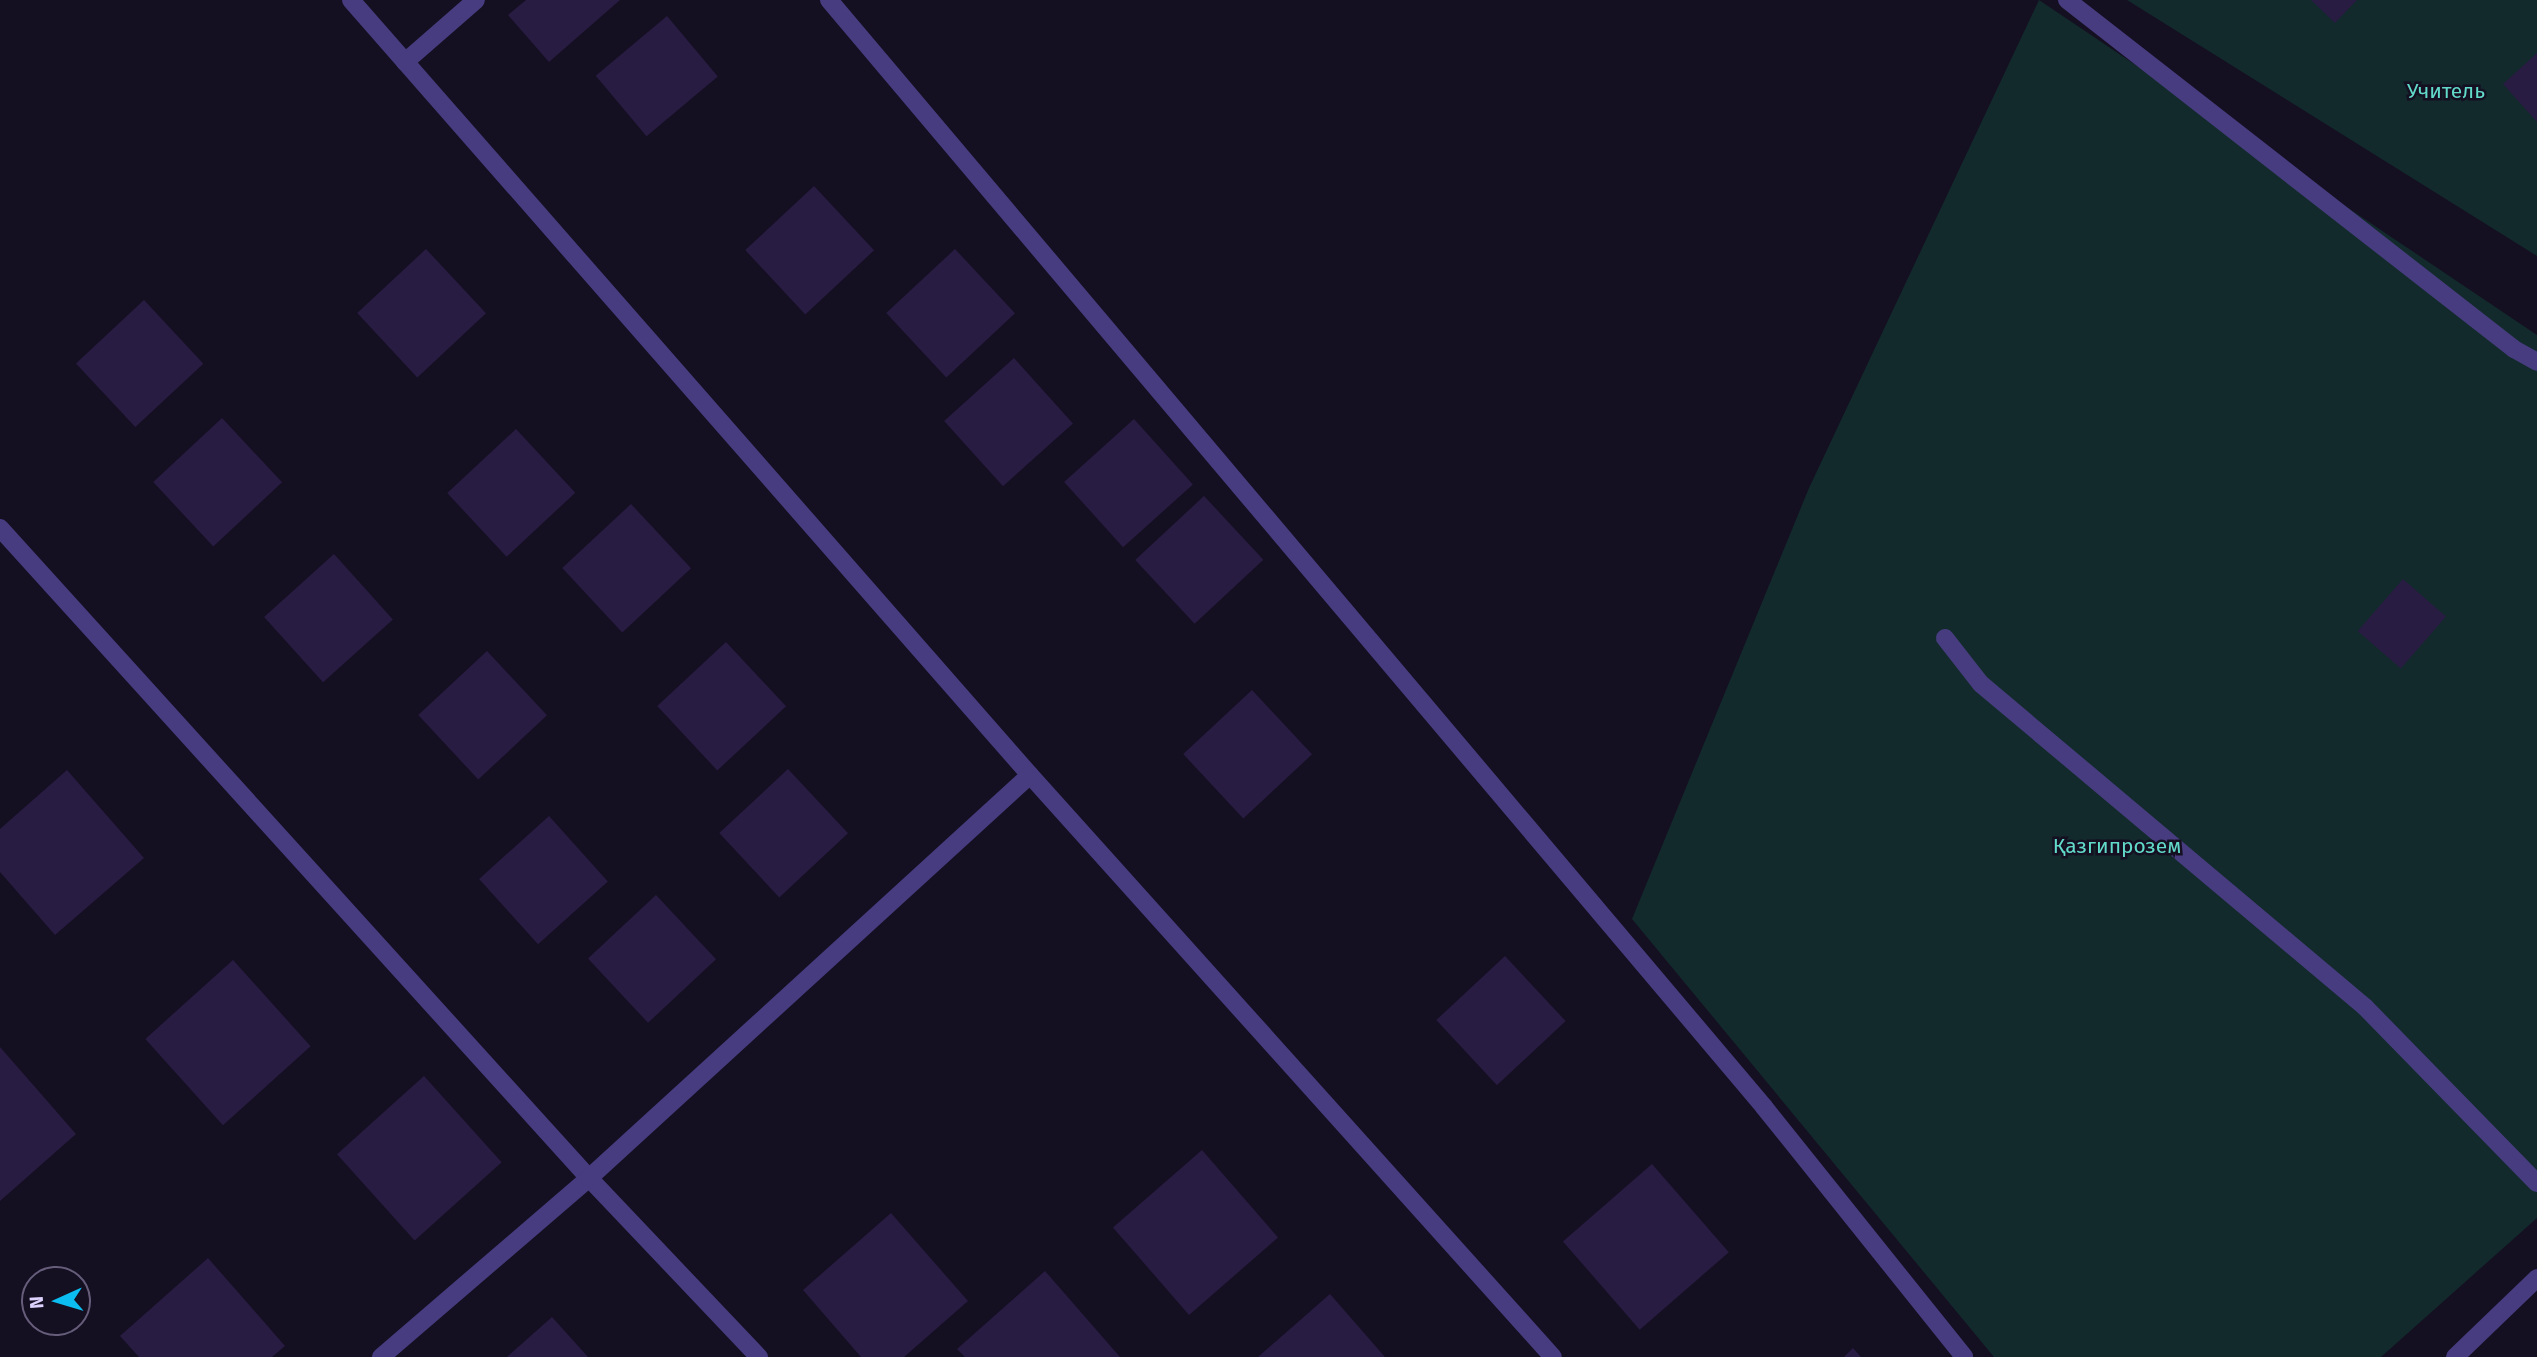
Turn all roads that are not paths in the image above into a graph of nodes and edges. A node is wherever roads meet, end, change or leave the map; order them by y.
1 (351, 0) edge
2 (476, 0) edge
3 (829, 0) edge
4 (2067, 0) edge
5 (405, 62) junction
6 (2537, 362) edge
7 (0, 528) edge
8 (1945, 638) dead end
9 (1030, 775) junction
10 (589, 1178) junction
11 (2537, 1183) edge
12 (2537, 1278) edge
13 (381, 1357) edge
14 (759, 1357) edge
15 (1553, 1357) edge
16 (1964, 1357) edge
17 (2455, 1357) edge

1 - 5 street
2 - 5 street
3 - 16 street
4 - 6 street
5 - 9 street
7 - 10 street
8 - 11 street
9 - 10 street
9 - 15 street
10 - 13 street
10 - 14 street
12 - 17 street

